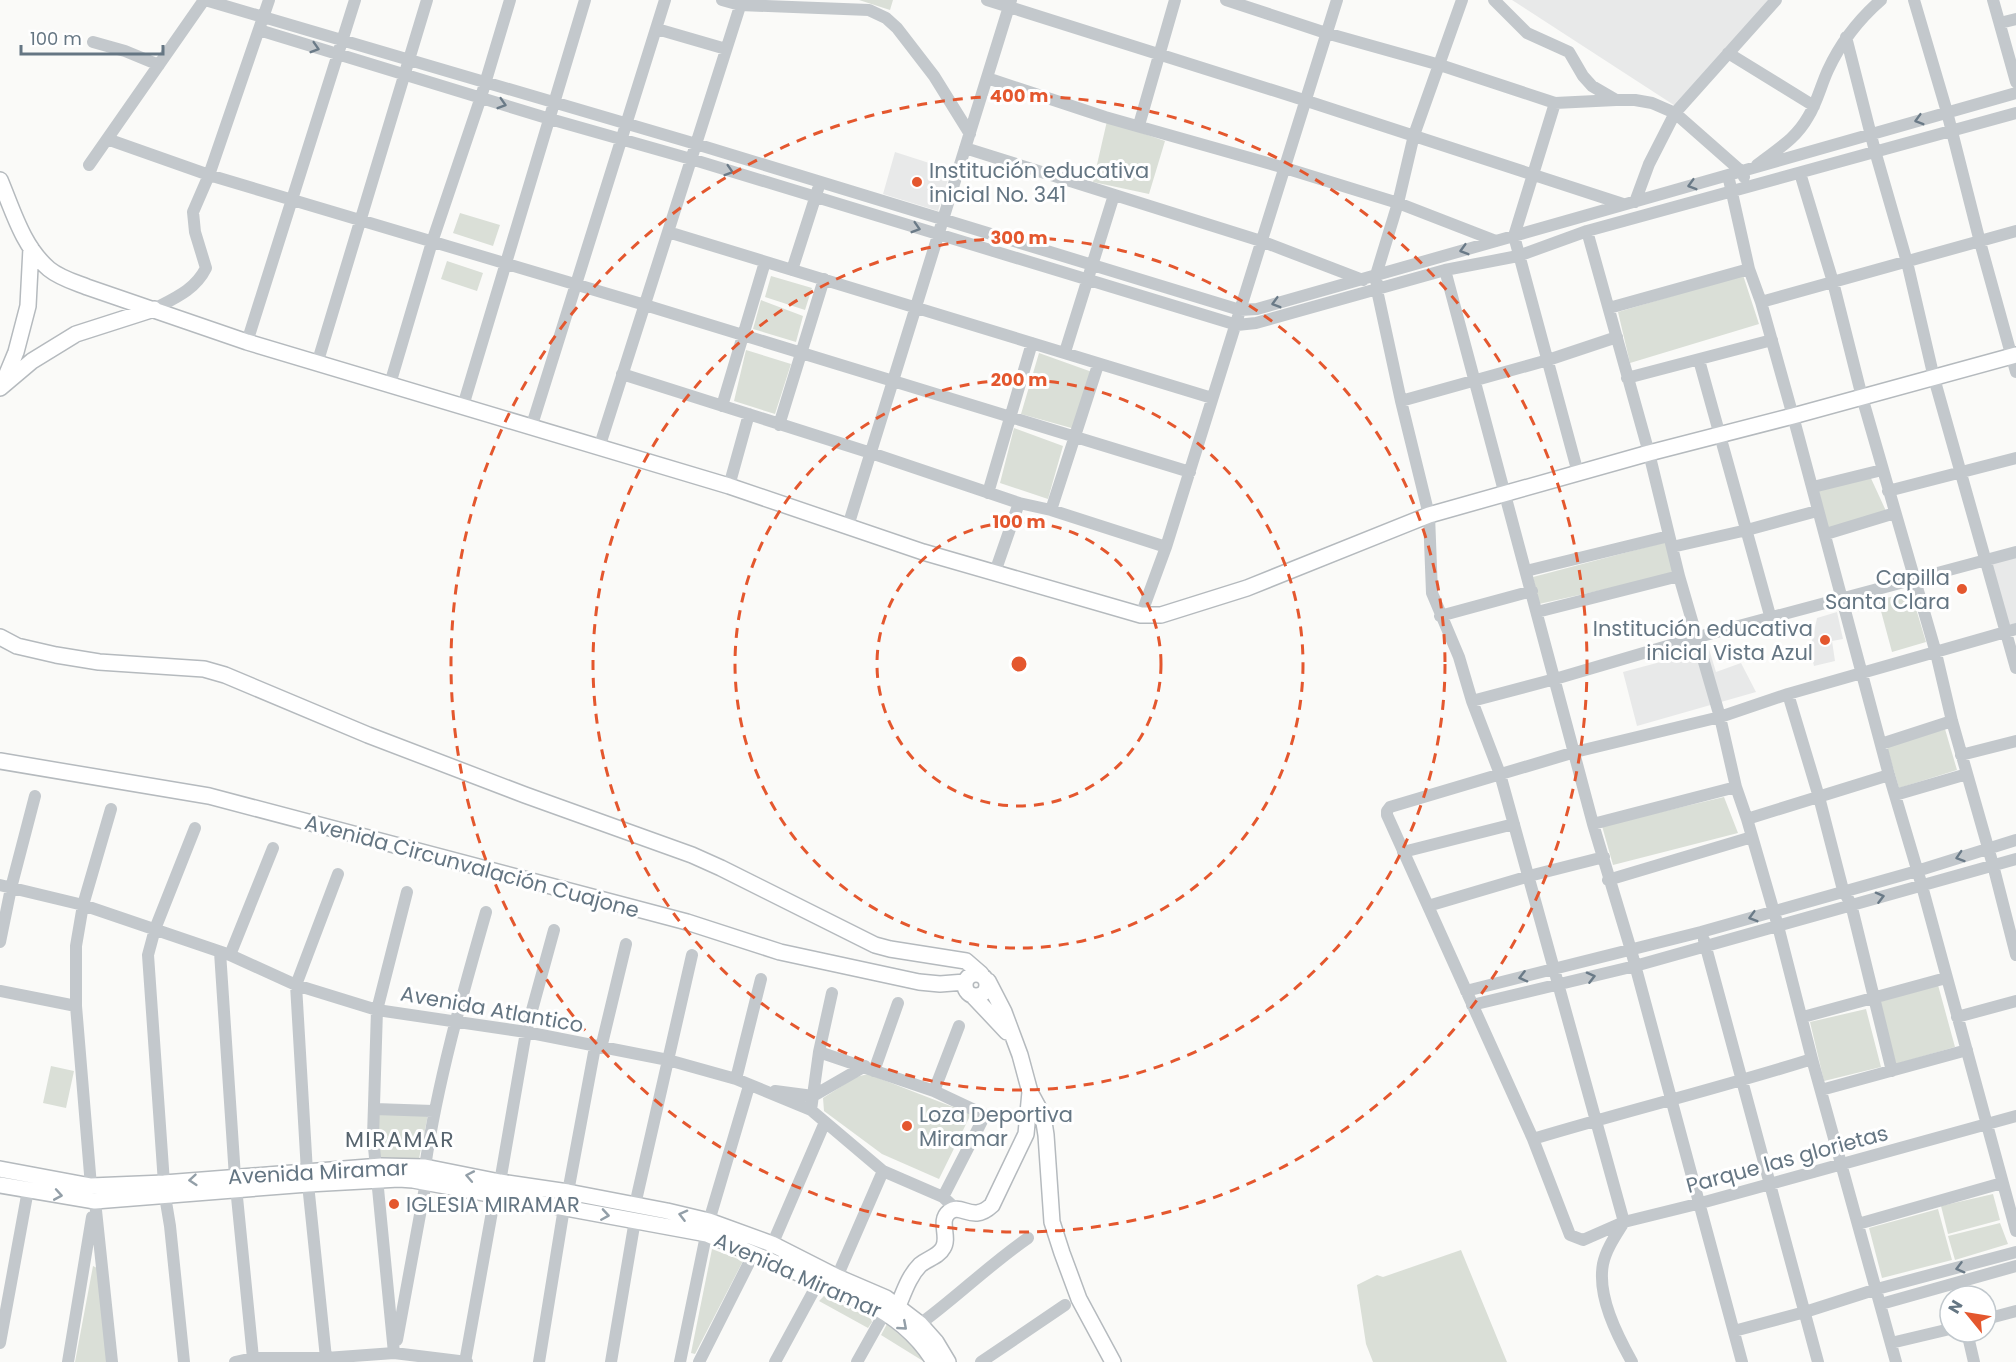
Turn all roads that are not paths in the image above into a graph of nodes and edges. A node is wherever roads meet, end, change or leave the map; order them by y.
1 (205, 0) edge
2 (269, 0) edge
3 (355, 0) edge
4 (428, 0) edge
5 (510, 0) edge
6 (585, 0) edge
7 (665, 0) edge
8 (722, 0) edge
9 (987, 0) edge
10 (1175, 0) edge
11 (1227, 0) edge
12 (1337, 0) edge
13 (1462, 0) edge
14 (1494, 0) edge
15 (1776, 0) edge
16 (1881, 0) edge
17 (1914, 0) edge
18 (1993, 0) edge
19 (741, 3) edge
20 (1010, 3) edge
21 (263, 18) junction
22 (2016, 19) edge
23 (2000, 23) junction
24 (657, 29) junction
25 (259, 30) junction
26 (1326, 33) junction
27 (1846, 37) junction
28 (342, 41) junction
29 (93, 42) dead end
30 (726, 49) junction
31 (1728, 53) junction
32 (1158, 54) junction
33 (338, 55) junction
34 (409, 61) junction
35 (159, 65) junction
36 (1440, 65) junction
37 (405, 74) junction
38 (987, 78) junction
39 (2016, 82) edge
40 (485, 84) junction
41 (2016, 93) edge
42 (481, 97) junction
43 (1616, 100) junction
44 (1307, 101) junction
45 (1555, 103) junction
46 (554, 104) junction
47 (1814, 106) junction
48 (1947, 112) junction
49 (1675, 113) junction
50 (2016, 113) edge
51 (550, 119) junction
52 (627, 125) junction
53 (1139, 125) junction
54 (1952, 130) junction
55 (969, 134) junction
56 (1871, 134) junction
57 (1414, 135) junction
58 (621, 138) junction
59 (107, 139) junction
60 (696, 144) junction
61 (965, 148) junction
62 (1875, 152) junction
63 (691, 159) junction
64 (89, 165) dead end
65 (1285, 168) junction
66 (1747, 171) junction
67 (1800, 173) junction
68 (209, 175) junction
69 (1533, 175) junction
70 (1728, 175) junction
71 (0, 180) edge
72 (820, 182) junction
73 (1747, 188) junction
74 (1731, 192) junction
75 (1114, 195) junction
76 (815, 197) junction
77 (294, 199) junction
78 (1398, 203) junction
79 (1629, 203) junction
80 (360, 219) junction
81 (943, 220) junction
82 (1587, 231) junction
83 (2016, 231) edge
84 (668, 232) junction
85 (938, 234) junction
86 (1514, 236) junction
87 (1261, 241) junction
88 (1496, 241) junction
89 (432, 242) junction
90 (1980, 242) junction
91 (31, 248) junction
92 (1518, 256) junction
93 (765, 261) junction
94 (1907, 262) junction
95 (507, 265) junction
96 (1092, 266) junction
97 (1749, 268) junction
98 (792, 270) junction
99 (1445, 270) junction
100 (1376, 275) junction
101 (824, 279) junction
102 (1363, 279) junction
103 (1088, 280) junction
104 (1833, 282) junction
105 (575, 284) junction
106 (1372, 292) junction
107 (1761, 302) junction
108 (645, 305) junction
109 (916, 308) junction
110 (1609, 308) junction
111 (154, 309) junction
112 (1240, 310) junction
113 (1237, 325) junction
114 (743, 335) junction
115 (1617, 337) junction
116 (1772, 340) junction
117 (247, 342) junction
118 (1032, 343) junction
119 (1065, 352) junction
120 (802, 353) junction
121 (2014, 356) edge
122 (1548, 360) junction
123 (1699, 360) junction
124 (317, 364) junction
125 (1098, 365) junction
126 (2016, 372) edge
127 (622, 374) junction
128 (1627, 378) junction
129 (1934, 378) junction
130 (1476, 380) junction
131 (893, 381) junction
132 (390, 384) junction
133 (2, 386) edge
134 (1862, 397) junction
135 (1212, 398) junction
136 (1401, 401) junction
137 (463, 406) junction
138 (722, 406) junction
139 (749, 414) junction
140 (1793, 416) junction
141 (1010, 417) junction
142 (779, 425) junction
143 (531, 428) junction
144 (1721, 435) junction
145 (1075, 436) junction
146 (599, 448) junction
147 (871, 453) junction
148 (1649, 453) junction
149 (2016, 458) edge
150 (1882, 470) junction
151 (1960, 471) junction
152 (1190, 472) junction
153 (1578, 473) junction
154 (729, 486) junction
155 (1812, 487) junction
156 (1888, 491) junction
157 (988, 493) junction
158 (1505, 493) junction
159 (1019, 503) junction
160 (1051, 510) junction
161 (1817, 511) junction
162 (1895, 513) junction
163 (1429, 515) junction
164 (848, 526) junction
165 (1747, 530) junction
166 (1826, 534) junction
167 (1671, 542) junction
168 (1166, 547) junction
169 (2016, 552) edge
170 (1985, 560) junction
171 (1526, 571) junction
172 (995, 572) junction
173 (1679, 576) junction
174 (1915, 579) junction
175 (1532, 591) junction
176 (1842, 600) junction
177 (1537, 612) junction
178 (1142, 615) junction
179 (1440, 616) junction
180 (1771, 618) junction
181 (2011, 631) edge
182 (0, 637) edge
183 (1698, 637) junction
184 (1936, 652) junction
185 (2016, 668) edge
186 (1862, 674) junction
187 (1555, 679) junction
188 (1788, 694) junction
189 (1472, 701) junction
190 (1720, 717) junction
191 (1952, 721) junction
192 (2016, 741) edge
193 (1881, 744) junction
194 (1575, 752) junction
195 (1961, 755) junction
196 (0, 761) edge
197 (1500, 774) junction
198 (1967, 774) junction
199 (1889, 775) junction
200 (1736, 787) junction
201 (1894, 795) junction
202 (35, 796) dead end
203 (1819, 797) junction
204 (111, 809) dead end
205 (1747, 819) junction
206 (1514, 824) junction
207 (1593, 824) junction
208 (195, 828) dead end
209 (1752, 837) junction
210 (2016, 840) edge
211 (273, 848) dead end
212 (1988, 848) junction
213 (1403, 852) junction
214 (1604, 857) junction
215 (2016, 859) edge
216 (1993, 865) junction
217 (1917, 871) junction
218 (338, 874) dead end
219 (1529, 876) junction
220 (1608, 880) junction
221 (1922, 886) junction
222 (6, 887) edge
223 (1843, 890) junction
224 (407, 892) dead end
225 (1851, 904) junction
226 (82, 905) junction
227 (1428, 906) junction
228 (1773, 911) junction
229 (486, 912) dead end
230 (1778, 926) junction
231 (155, 929) junction
232 (554, 930) dead end
233 (1701, 932) junction
234 (0, 942) edge
235 (626, 944) dead end
236 (1706, 946) junction
237 (1631, 950) junction
238 (225, 953) junction
239 (692, 955) dead end
240 (2016, 955) edge
241 (1635, 966) junction
242 (1555, 969) junction
243 (1946, 978) junction
244 (761, 979) dead end
245 (974, 984) junction
246 (296, 985) junction
247 (1559, 985) junction
248 (0, 991) edge
249 (1466, 991) junction
250 (832, 993) dead end
251 (1875, 997) junction
252 (2016, 1001) edge
253 (898, 1003) dead end
254 (1472, 1005) junction
255 (76, 1006) junction
256 (377, 1010) junction
257 (1803, 1017) junction
258 (1957, 1017) junction
259 (454, 1021) junction
260 (959, 1026) dead end
261 (526, 1032) junction
262 (598, 1047) junction
263 (1966, 1050) junction
264 (819, 1052) junction
265 (1812, 1059) junction
266 (668, 1060) junction
267 (869, 1069) junction
268 (1892, 1071) junction
269 (736, 1079) junction
270 (1742, 1081) junction
271 (752, 1087) junction
272 (1821, 1090) junction
273 (934, 1091) junction
274 (1030, 1092) junction
275 (813, 1096) junction
276 (1672, 1100) junction
277 (375, 1109) junction
278 (811, 1110) junction
279 (433, 1111) junction
280 (2016, 1116) edge
281 (1597, 1119) junction
282 (825, 1122) junction
283 (1988, 1124) junction
284 (1533, 1139) junction
285 (1841, 1165) junction
286 (0, 1169) edge
287 (883, 1171) junction
288 (376, 1173) junction
289 (425, 1175) junction
290 (308, 1178) junction
291 (2002, 1183) junction
292 (236, 1184) junction
293 (1771, 1184) junction
294 (0, 1185) edge
295 (91, 1186) junction
296 (164, 1189) junction
297 (497, 1189) junction
298 (28, 1190) junction
299 (568, 1192) junction
300 (943, 1197) junction
301 (95, 1201) junction
302 (1701, 1203) junction
303 (564, 1208) junction
304 (956, 1209) junction
305 (635, 1212) junction
306 (1624, 1222) junction
307 (1858, 1224) junction
308 (708, 1228) junction
309 (2016, 1231) edge
310 (1028, 1238) dead end
311 (767, 1242) junction
312 (2016, 1252) edge
313 (760, 1257) junction
314 (2016, 1266) edge
315 (837, 1277) junction
316 (819, 1281) junction
317 (1877, 1289) junction
318 (1881, 1304) junction
319 (1065, 1305) dead end
320 (892, 1309) junction
321 (2016, 1311) edge
322 (1805, 1312) junction
323 (1998, 1316) edge
324 (920, 1324) junction
325 (1734, 1331) junction
326 (1938, 1332) edge
327 (0, 1343) edge
328 (1891, 1343) junction
329 (1970, 1344) edge
330 (394, 1353) junction
331 (253, 1358) junction
332 (326, 1358) junction
333 (370, 1359) edge
334 (68, 1362) edge
335 (112, 1362) edge
336 (184, 1362) edge
337 (235, 1362) edge
338 (466, 1362) edge
339 (538, 1362) edge
340 (611, 1362) edge
341 (680, 1362) edge
342 (699, 1362) edge
343 (775, 1362) edge
344 (857, 1362) edge
345 (934, 1362) edge
346 (948, 1362) edge
347 (981, 1362) edge
348 (1113, 1362) edge
349 (1632, 1362) edge
350 (1742, 1362) edge
351 (1818, 1362) edge
352 (1896, 1362) edge
353 (1974, 1362) edge

1 - 21 street
1 - 35 street
2 - 21 street
3 - 28 street
4 - 34 street
5 - 40 street
6 - 46 street
7 - 24 street
8 - 19 street
9 - 20 street
10 - 32 street
11 - 26 street
12 - 26 street
13 - 36 street
14 - 43 street
15 - 31 street
16 - 27 street
17 - 48 street
18 - 23 street
19 - 30 street
19 - 55 street
20 - 32 street
20 - 38 street
21 - 25 street
21 - 28 street
22 - 23 street
23 - 39 street
24 - 30 street
24 - 52 street
25 -> 33 street
25 - 68 street
26 - 36 street
26 - 44 street
27 - 47 street
27 - 56 street
28 - 33 street
28 - 34 street
29 - 35 street
30 - 60 street
31 - 47 street
31 - 49 street
32 - 44 street
32 - 53 street
33 - 37 street
33 - 77 street
34 - 37 street
34 - 40 street
35 - 59 street
36 - 45 street
36 - 57 street
37 - 42 street
37 - 80 street
38 - 53 street
38 - 55 street
40 - 42 street
40 - 46 street
41 - 48 street
42 -> 51 street
42 - 89 street
43 - 45 street
43 - 49 street
44 - 57 street
44 - 65 street
45 - 69 street
46 - 51 street
46 - 52 street
47 - 66 street
48 - 54 street
48 -> 56 street
49 - 66 street
49 - 79 street
50 - 54 street
51 - 58 street
51 - 95 street
52 - 58 street
52 - 60 street
53 - 65 street
54 - 62 street
54 - 90 street
55 - 61 street
56 - 62 street
56 - 66 street
57 - 69 street
57 - 78 street
58 - 63 street
58 - 105 street
59 - 64 street
59 - 68 street
60 - 63 street
60 - 72 street
61 - 75 street
61 - 81 street
62 - 67 street
62 - 94 street
63 -> 76 street
63 - 84 street
65 - 78 street
65 - 87 street
66 - 70 street
66 - 73 street
67 - 73 street
67 - 104 street
68 - 77 street
68 - 111 street
69 - 79 street
69 - 86 street
70 - 74 street
70 -> 79 street
71 - 91 main road
72 - 76 street
72 - 81 street
73 - 74 street
74 - 82 street
74 - 97 street
75 - 87 street
75 - 96 street
76 -> 85 street
76 - 98 street
77 - 80 street
77 - 117 street
78 - 88 street
78 - 100 street
79 - 86 street
80 - 89 street
80 - 124 street
81 - 85 street
81 - 96 street
82 - 92 street
82 - 110 street
83 - 90 street
84 - 93 street
84 - 108 street
85 - 103 street
85 - 109 street
86 - 88 street
86 - 92 street
87 - 102 street
87 - 112 street
88 -> 100 street
89 - 95 street
89 - 132 street
90 - 94 street
90 - 121 street
91 - 111 main road
91 - 133 main road
92 - 99 street
92 - 122 street
93 - 98 street
93 - 114 street
94 - 104 street
94 - 129 street
95 - 105 street
95 - 137 street
96 - 103 street
96 - 112 street
97 - 107 street
97 - 110 street
98 - 101 street
99 - 106 street
99 - 130 street
100 - 102 street
100 - 106 street
101 - 109 street
101 - 120 street
102 - 106 street
102 -> 112 street
103 - 113 street
103 - 119 street
104 - 107 street
104 - 134 street
105 - 108 street
105 - 143 street
106 - 113 street
106 - 136 street
107 - 116 street
108 - 114 street
108 - 127 street
109 - 118 street
109 - 131 street
110 - 115 street
111 - 117 main road
111 - 133 main road
112 - 113 street
113 - 135 street
114 - 120 street
114 - 138 street
115 - 122 street
115 - 128 street
116 - 123 street
116 - 140 street
117 - 124 main road
118 - 119 street
118 - 141 street
119 - 125 street
120 - 131 street
120 - 142 street
121 - 126 street
121 - 129 main road
122 - 130 street
122 - 153 street
123 - 128 street
123 - 144 street
124 - 132 main road
125 - 135 street
125 - 145 street
127 - 138 street
127 - 146 street
128 - 148 street
129 - 134 main road
129 - 151 street
130 - 136 street
130 - 158 street
131 - 141 street
131 - 147 street
132 - 137 main road
134 - 140 main road
134 - 150 street
135 - 152 street
136 - 163 street
137 - 143 main road
138 - 139 street
139 - 142 street
139 - 154 street
140 - 144 main road
140 - 155 street
141 - 145 street
141 - 157 street
142 - 147 street
143 - 146 main road
144 - 148 main road
144 - 165 street
145 - 152 street
145 - 160 street
146 - 154 main road
147 - 157 street
147 - 164 street
148 - 153 main road
148 - 167 street
149 - 151 street
150 - 155 street
150 - 156 street
151 - 156 street
151 - 170 street
152 - 168 street
153 - 158 main road
154 - 164 main road
155 - 161 street
156 - 162 street
157 - 159 street
158 - 163 main road
158 - 171 street
159 - 160 street
159 - 172 street
160 - 168 street
161 - 165 street
161 - 166 street
162 - 166 street
162 - 174 street
163 - 178 main road
163 - 179 street
164 - 172 main road
165 - 167 street
165 - 180 street
166 - 176 street
167 - 171 street
167 - 173 street
168 - 178 street
169 - 170 street
170 - 174 street
170 - 181 street
171 - 175 street
172 - 178 main road
173 - 177 street
173 - 183 street
174 - 176 street
174 - 184 street
175 - 177 street
175 - 179 street
176 - 180 street
176 - 186 street
177 - 187 street
179 - 189 street
180 - 183 street
181 - 184 street
181 - 185 street
182 - 245 main road
183 - 187 street
183 - 190 street
184 - 186 street
184 - 191 street
186 - 188 street
186 - 193 street
187 - 189 street
187 - 194 street
188 - 190 street
188 - 203 street
189 - 197 street
190 - 194 street
190 - 200 street
191 - 193 street
191 - 195 street
192 - 195 street
193 - 199 street
194 - 197 street
194 - 207 street
195 - 198 street
196 - 245 main road, Avenida Circunvalación Cuajone
197 - 206 street
197 - 213 street
198 - 201 street
198 - 212 street
199 - 201 street
199 - 203 street
200 - 205 street
200 - 207 street
201 - 217 street
202 - 222 street
203 - 205 street
203 - 223 street
204 - 226 street
205 - 209 street
206 - 213 street
206 - 219 street
207 - 214 street
208 - 231 street
209 - 220 street
209 - 228 street
210 - 212 street
211 - 238 street
212 - 216 street
212 -> 217 street
213 - 227 street
214 - 219 street
214 - 220 street
215 - 216 street
216 - 221 street
216 - 240 street
217 - 221 street
217 - 223 street
218 - 246 street
219 - 227 street
219 - 242 street
220 - 237 street
225 -> 221 street
221 - 243 street
222 - 226 street, Avenida Atlantico
222 - 234 street
223 - 225 street
223 - 228 street
224 - 256 street
225 - 230 street
225 - 251 street
226 - 231 street, Avenida Atlantico
226 - 255 street
227 - 249 street
228 - 230 street
228 -> 233 street
229 - 259 street
230 - 236 street
230 - 257 street
231 - 238 street, Avenida Atlantico
231 - 296 street
232 - 261 street
233 - 236 street
233 - 237 street
235 - 262 street
236 - 241 street
236 - 270 street
237 - 241 street
237 - 242 street
238 - 246 street, Avenida Atlantico
238 - 292 street
239 - 266 street
247 -> 241 street
241 - 276 street
242 - 247 street
242 -> 249 street
243 - 251 street
243 - 258 street
244 - 269 street
245 - 274 main road
246 - 256 street, Avenida Atlantico
246 - 290 street
247 - 254 street
247 - 281 street
248 - 255 street
249 - 254 street
250 - 264 street
251 - 257 street
251 - 268 street
252 - 258 street
253 - 267 street
254 - 284 street
255 - 295 street
256 - 259 street, Avenida Atlantico
256 - 277 street
257 - 265 street
258 - 263 street
259 - 261 street, Avenida Atlantico
259 - 279 street
260 - 273 street
261 - 262 street, Avenida Atlantico
261 - 297 street
262 - 266 street, Avenida Atlantico
262 - 299 street
263 - 268 street
263 - 283 street
264 - 267 street
264 - 275 street
265 - 270 street
265 - 272 street
266 - 269 street, Avenida Atlantico
266 - 305 street
267 - 273 street
267 - 275 street
268 - 272 street
269 - 271 street, Avenida Atlantico
270 - 276 street
270 - 293 street
271 - 275 street
271 - 278 street, Avenida Atlantico
271 - 308 street
272 - 285 street
273 - 300 street
274 - 304 main road
274 - 348 main road
275 - 278 street
276 - 281 street
276 - 302 street
277 - 279 street
277 - 288 street
278 - 282 street, Avenida Atlantico
279 - 289 street
280 - 283 street, Parque las glorietas
281 - 284 street
281 - 306 street
282 - 287 street, Avenida Atlantico
282 - 311 street
283 - 285 street, Parque las glorietas
283 - 291 street
284 - 306 street, Parque las glorietas
285 - 293 street, Parque las glorietas
285 - 307 street
286 - 295 main road, Avenida Miramar
287 - 300 street, Avenida Atlantico
287 - 315 street
288 - 289 main road, Avenida Miramar
288 - 290 main road, Avenida Miramar
288 - 330 street
289 - 297 main road, Avenida Miramar
289 - 330 street
290 - 292 main road, Avenida Miramar
290 - 332 street
291 - 307 street
291 - 309 street
292 - 296 main road, Avenida Miramar
292 - 331 street
293 - 302 street, Parque las glorietas
293 - 322 street
294 - 298 main road, Avenida Miramar
295 - 296 main road, Avenida Miramar
295 - 301 street
296 - 301 main road, Avenida Miramar
296 - 336 street
297 - 299 main road, Avenida Miramar
297 - 303 main road, Avenida Miramar
297 - 338 street
298 -> 301 main road, Avenida Miramar
298 - 327 street
299 - 305 main road, Avenida Miramar
300 - 304 street, Avenida Atlantico
301 - 334 street
301 - 335 street
302 - 306 street, Parque las glorietas
302 - 325 street
303 -> 305 main road, Avenida Miramar
303 - 339 street
304 - 320 main road
305 - 308 main road, Avenida Miramar
305 - 340 street
306 - 349 street
307 - 317 street
308 - 311 main road, Avenida Miramar
308 - 313 main road, Avenida Miramar
308 - 341 street
310 - 324 street
311 - 313 street
311 - 315 main road, Avenida Miramar
312 -> 317 street
313 - 316 main road, Avenida Miramar
313 - 342 street
314 - 318 street
315 - 320 main road, Avenida Miramar
316 - 320 main road, Avenida Miramar
316 - 343 street
317 - 318 street
317 - 322 street
318 - 328 street
319 - 347 street
320 - 324 main road, Avenida Miramar
320 - 344 street
320 -> 345 main road, Avenida Miramar
321 - 323 street
322 - 325 street
322 - 351 street
324 - 346 main road, Avenida Miramar
325 - 350 street
326 - 328 street
328 - 352 street
329 - 353 street
330 - 333 street
330 - 338 street
331 - 332 street
331 - 337 street
332 - 333 street

